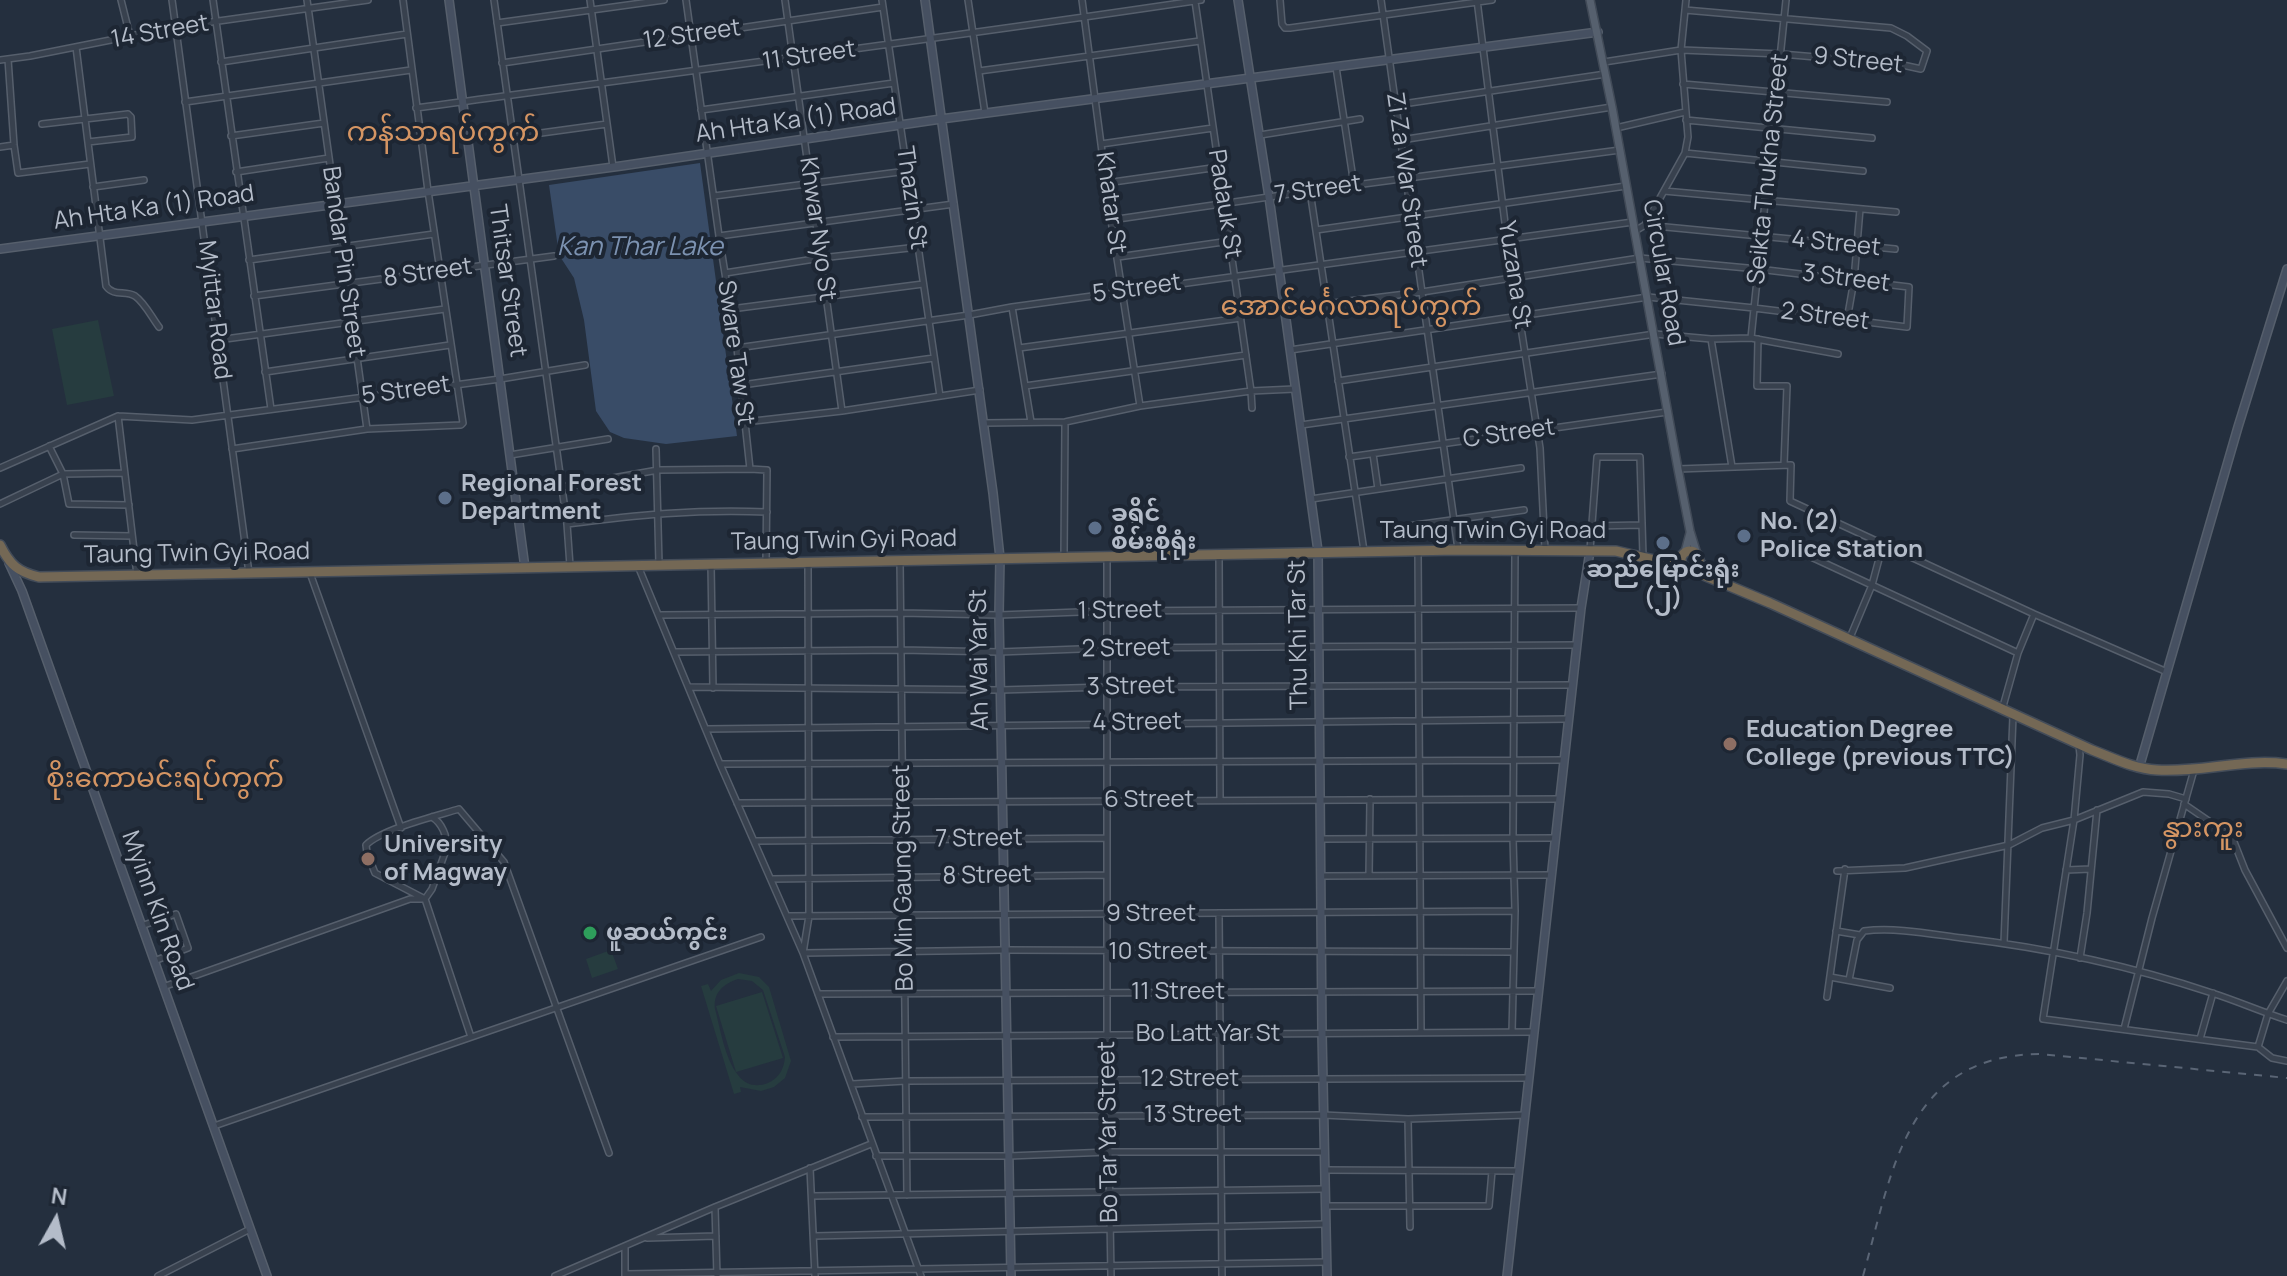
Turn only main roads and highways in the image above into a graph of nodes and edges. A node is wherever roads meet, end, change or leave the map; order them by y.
1 (1590, 0) edge
2 (1690, 531) junction
3 (0, 545) edge
4 (1684, 554) junction
5 (1698, 557) junction
6 (1664, 561) junction
7 (1687, 568) junction
8 (1716, 579) junction
9 (2287, 764) edge

1 - 2 main road, Circular Road
2 - 4 main road
2 - 5 main road, Circular Road
3 - 6 highway, Taung Twin Gyi Road
4 - 5 highway
4 - 6 main road
4 - 7 highway
5 - 7 highway
5 - 8 main road, Circular Road
6 - 7 highway, Taung Twin Gyi Road
7 - 8 highway, Taung Twin Gyi Road
8 - 9 highway

